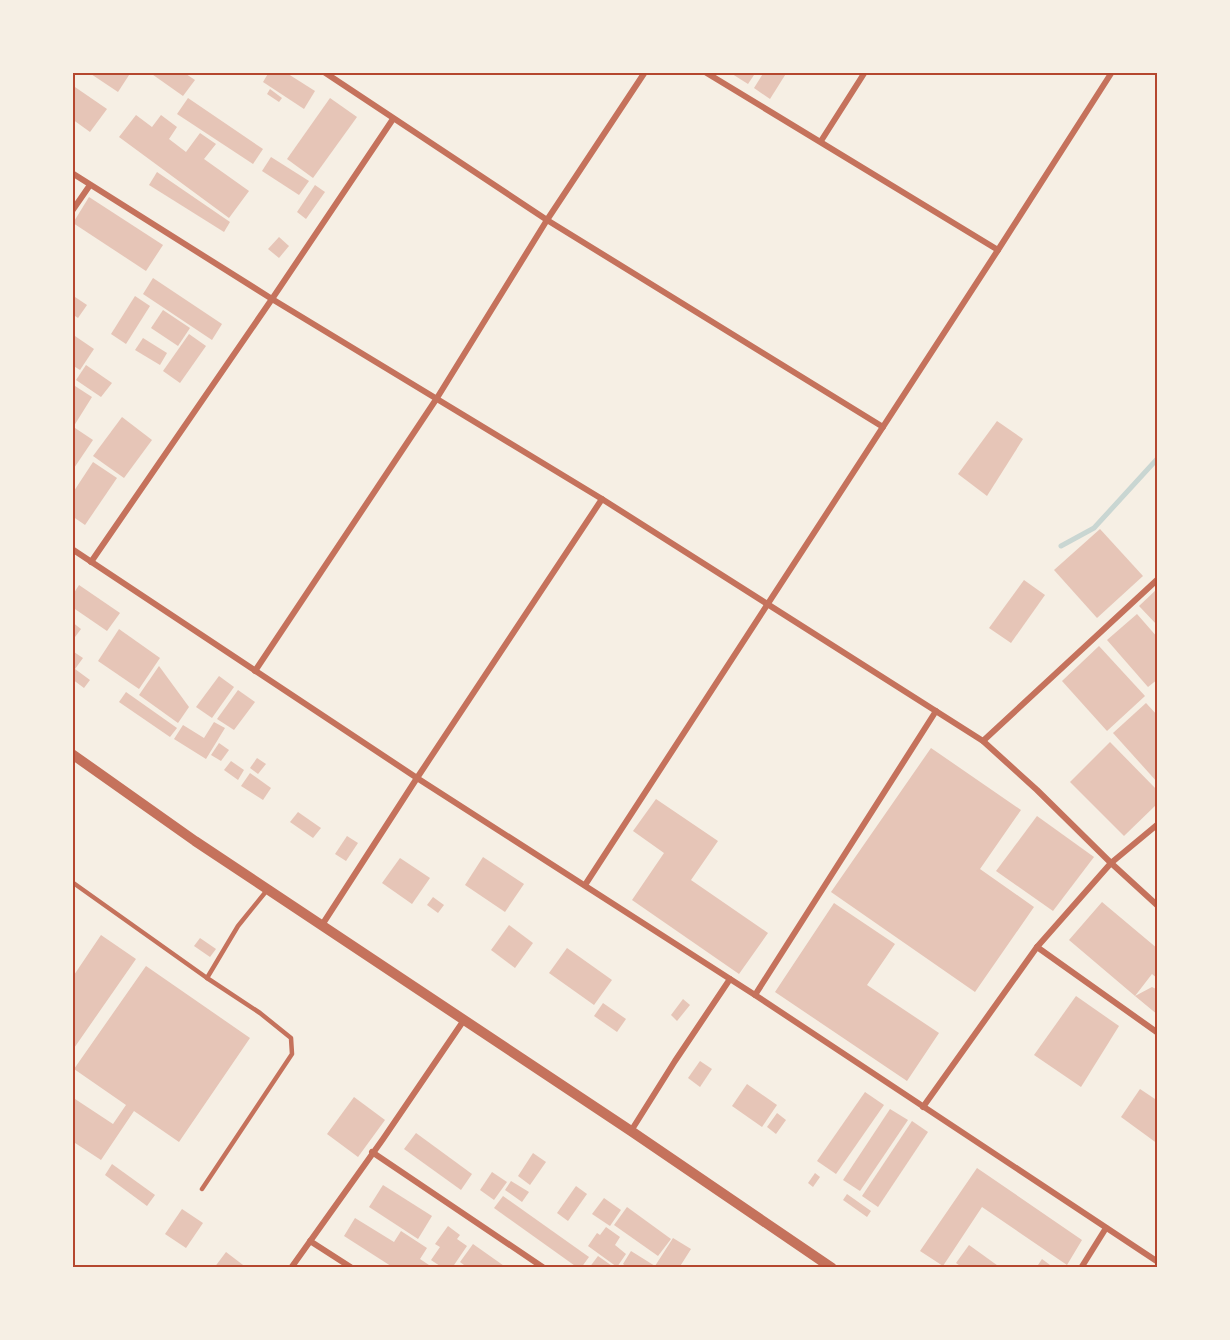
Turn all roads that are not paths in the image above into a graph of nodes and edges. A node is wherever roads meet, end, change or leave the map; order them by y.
1 (324, 72) edge
2 (645, 72) edge
3 (705, 72) edge
4 (865, 72) edge
5 (1112, 72) edge
6 (393, 119) junction
7 (821, 141) junction
8 (72, 173) edge
9 (90, 185) junction
10 (72, 211) edge
11 (548, 220) junction
12 (998, 250) junction
13 (272, 299) junction
14 (437, 398) junction
15 (883, 427) junction
16 (603, 499) junction
17 (72, 549) edge
18 (91, 562) junction
19 (1158, 579) edge
20 (768, 603) junction
21 (255, 671) junction
22 (936, 711) junction
23 (983, 741) junction
24 (72, 754) edge
25 (417, 778) junction
26 (1158, 824) edge
27 (1111, 863) junction
28 (72, 882) edge
29 (585, 885) junction
30 (268, 889) junction
31 (1158, 906) edge
32 (322, 925) junction
33 (1037, 947) junction
34 (207, 978) junction
35 (730, 979) junction
36 (755, 995) junction
37 (464, 1020) junction
38 (1158, 1033) edge
39 (922, 1107) junction
40 (631, 1131) junction
41 (372, 1152) junction
42 (202, 1189) dead end
43 (1106, 1228) junction
44 (310, 1240) junction
45 (1158, 1262) edge
46 (291, 1268) edge
47 (352, 1268) edge
48 (544, 1268) edge
49 (832, 1268) edge
50 (1081, 1268) edge

1 - 6 street
2 - 11 street
3 - 7 street
4 - 7 street
5 - 12 street
6 - 11 street
6 - 13 street
7 - 12 street
8 - 9 street
9 - 10 street
9 - 13 street
11 - 14 street
11 - 15 street
12 - 15 street
13 - 14 street
13 - 18 street
14 - 16 street
14 - 21 street
15 - 20 street
16 - 20 street
16 - 25 street
17 - 18 street
18 - 21 street
19 - 23 street
20 - 22 street
20 - 29 street
21 - 25 street
22 - 23 street
22 - 36 street
23 - 27 street
24 - 30 street
25 - 29 street
25 - 32 street
26 - 27 street
27 - 31 street
27 - 33 street
28 - 34 lane
29 - 35 street
30 - 32 street
30 - 34 lane
32 - 37 street
33 - 38 street
33 - 39 street
34 - 42 lane
35 - 36 street
35 - 40 street
36 - 39 street
37 - 40 street
37 - 41 street
39 - 43 street
40 - 49 street
41 - 44 street
41 - 48 street
43 - 45 street
43 - 50 street
44 - 46 street
44 - 47 street

